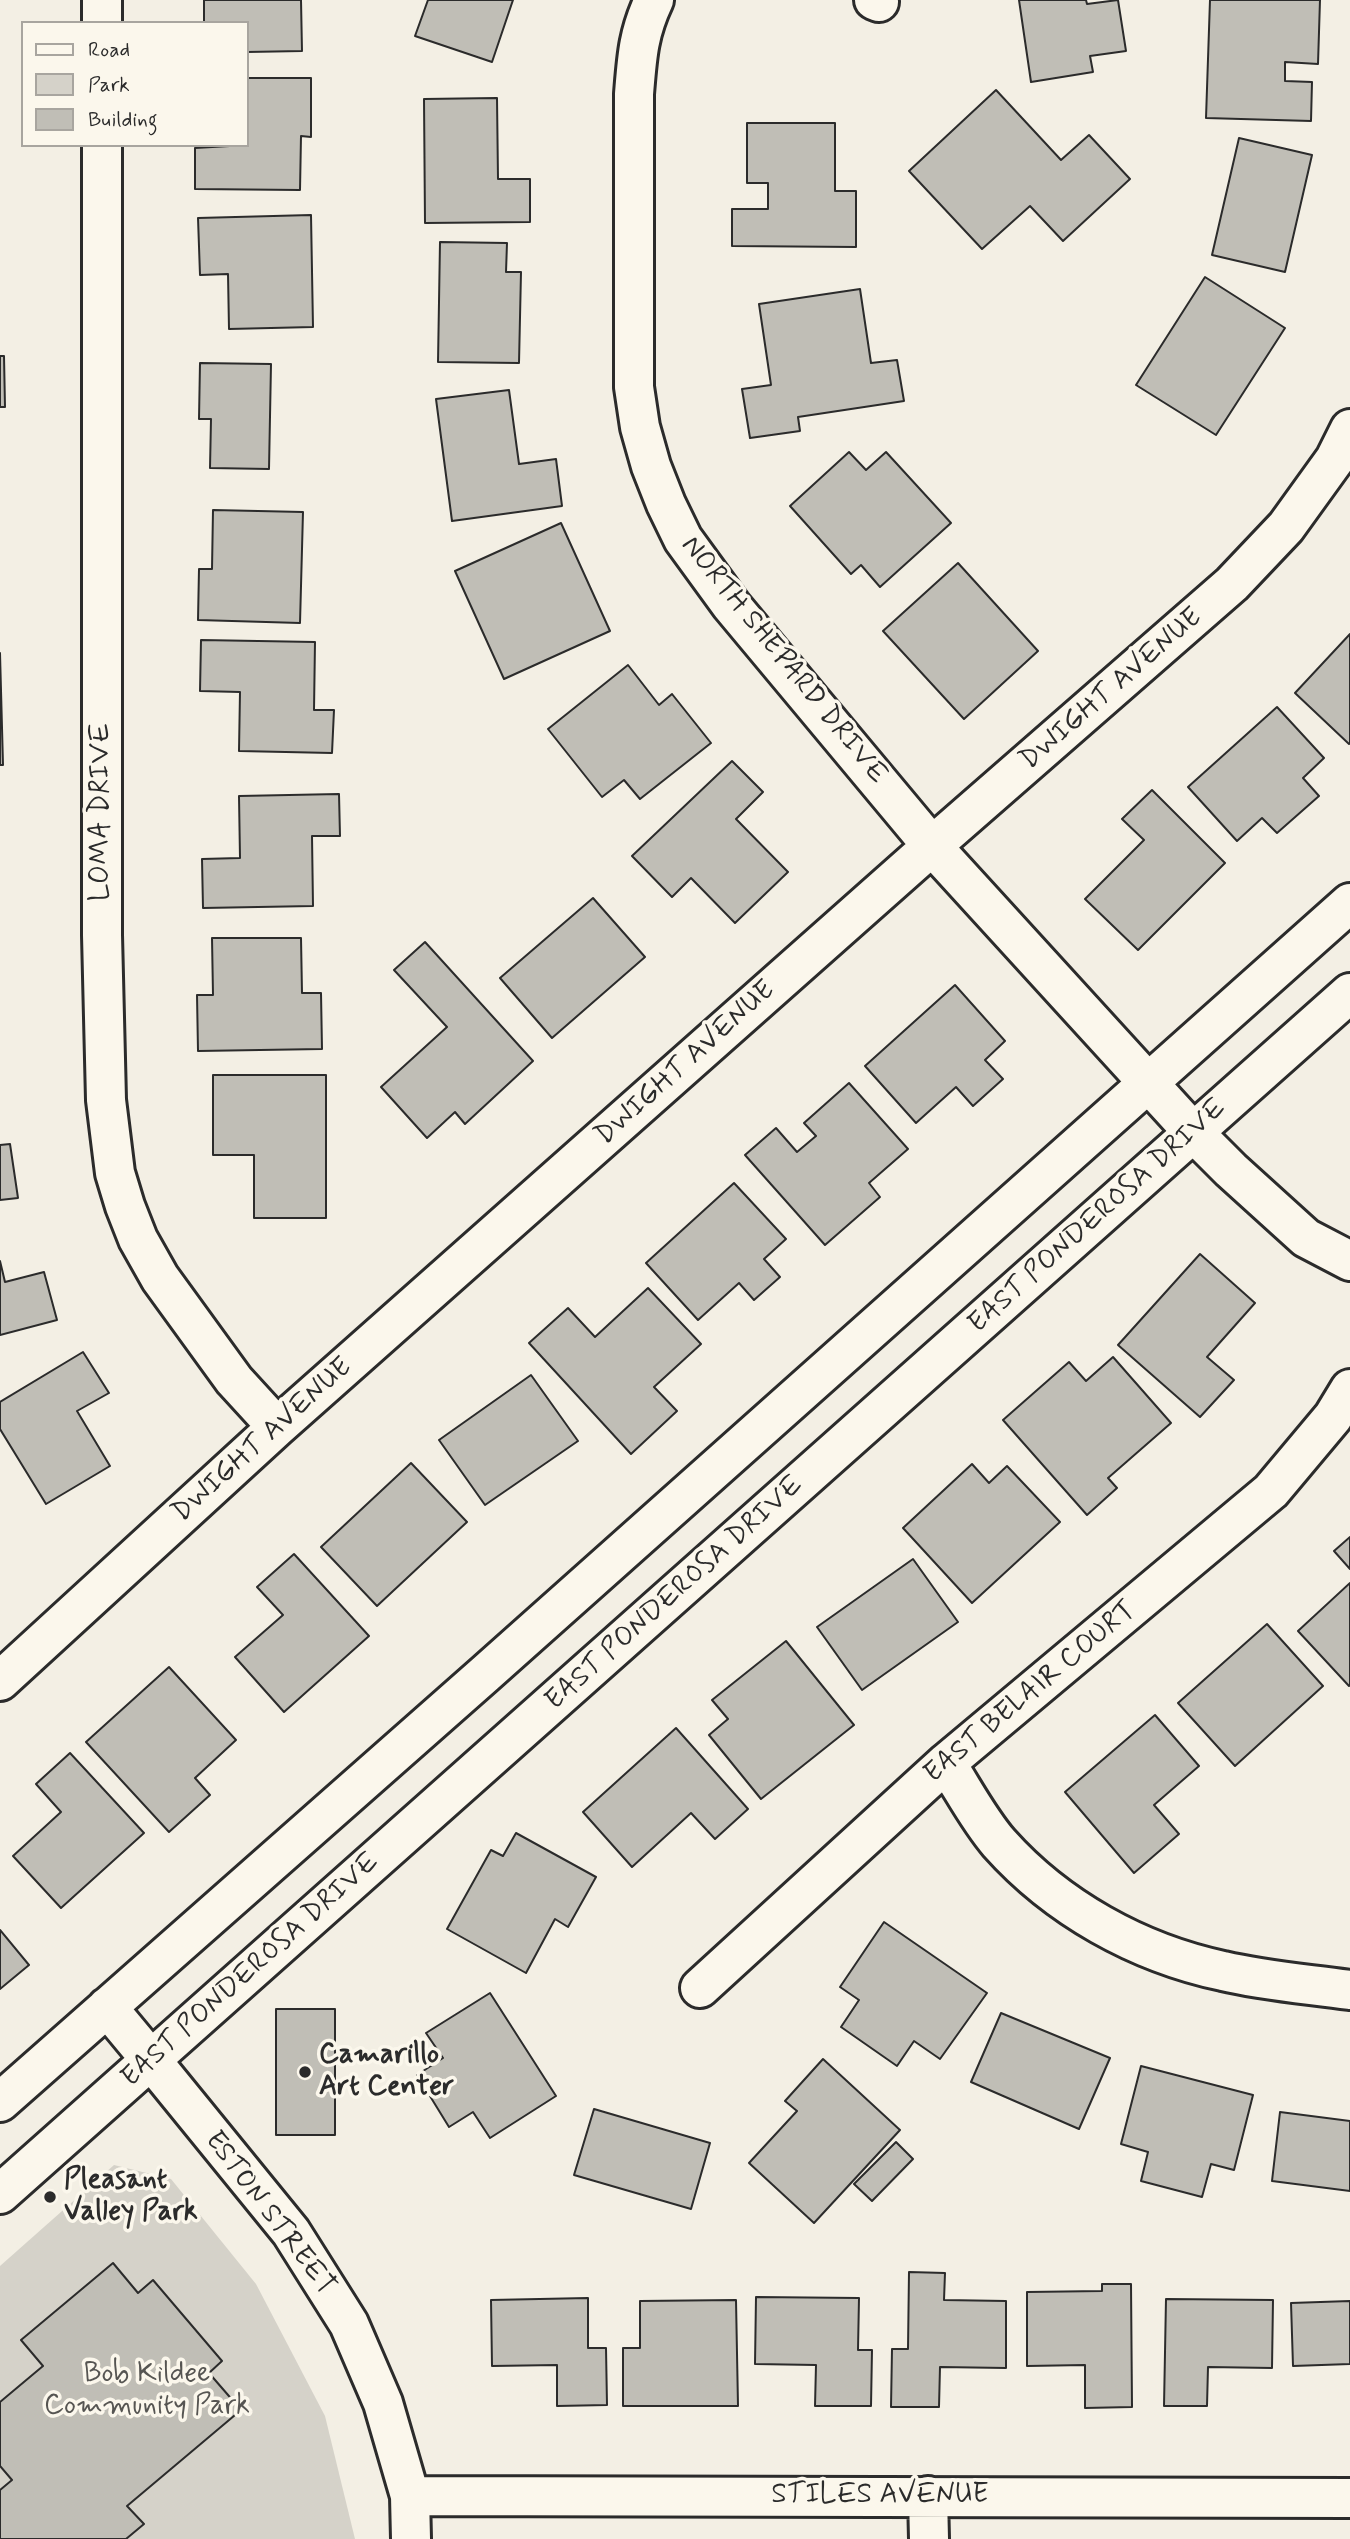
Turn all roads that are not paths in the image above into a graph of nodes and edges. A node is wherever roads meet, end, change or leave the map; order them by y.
1 (102, 0) edge
2 (654, 0) edge
3 (102, 21) edge
4 (102, 147) edge
5 (1350, 429) edge
6 (932, 846) junction
7 (1350, 903) edge
8 (1350, 993) edge
9 (1149, 1083) junction
10 (1193, 1132) junction
11 (1350, 1261) edge
12 (1350, 1389) edge
13 (277, 1427) junction
14 (0, 1681) edge
15 (946, 1763) junction
16 (700, 1988) dead end
17 (1350, 1990) edge
18 (107, 2007) junction
19 (151, 2060) junction
20 (0, 2102) edge
21 (0, 2194) edge
22 (411, 2496) junction
23 (928, 2496) junction
24 (1350, 2498) edge
25 (411, 2539) edge
26 (929, 2539) edge

1 - 3 street
2 - 6 street, NORTH SHEPARD DRIVE
4 - 13 street, LOMA DRIVE
5 - 6 street, DWIGHT AVENUE
6 - 9 street, NORTH SHEPARD DRIVE
6 - 13 street, DWIGHT AVENUE
7 - 9 street
8 - 10 street, EAST PONDEROSA DRIVE
9 - 10 street, NORTH SHEPARD DRIVE
9 - 18 street
10 - 11 street, NORTH SHEPARD DRIVE
10 - 19 street, EAST PONDEROSA DRIVE
12 - 15 street, EAST BELAIR COURT
13 - 14 street, DWIGHT AVENUE
15 - 16 street, EAST BELAIR COURT
15 - 17 street
18 - 19 street, ESTON STREET
18 - 20 street
19 - 21 street, EAST PONDEROSA DRIVE
19 - 22 street, ESTON STREET
22 - 23 street, STILES AVENUE
22 - 25 street, ESTON STREET
23 - 24 street, STILES AVENUE
23 - 26 street

